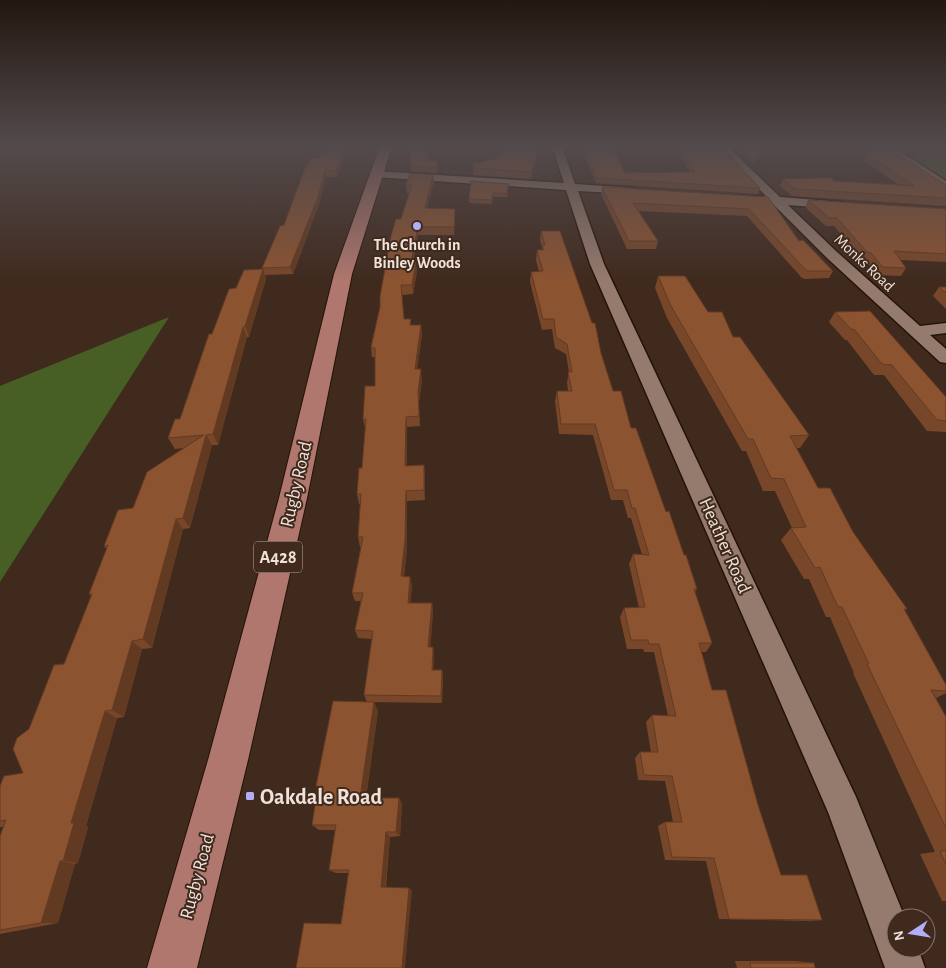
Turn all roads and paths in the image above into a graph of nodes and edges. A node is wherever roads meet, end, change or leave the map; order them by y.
1 (371, 191) edge
2 (571, 191) edge
3 (635, 191) edge
4 (766, 191) edge
5 (648, 192) edge
6 (727, 198) edge
7 (776, 201) junction
8 (852, 205) edge
9 (946, 328) edge
10 (915, 331) junction
11 (946, 358) edge
12 (886, 918) edge
13 (172, 968) edge

1 - 13 main road, Rugby Road / A428
2 - 12 street, Heather Road
3 - 5 street
4 - 7 street, Monks Road
6 - 7 street
7 - 8 street
7 - 10 street, Monks Road
9 - 10 street
10 - 11 street, Monks Road

